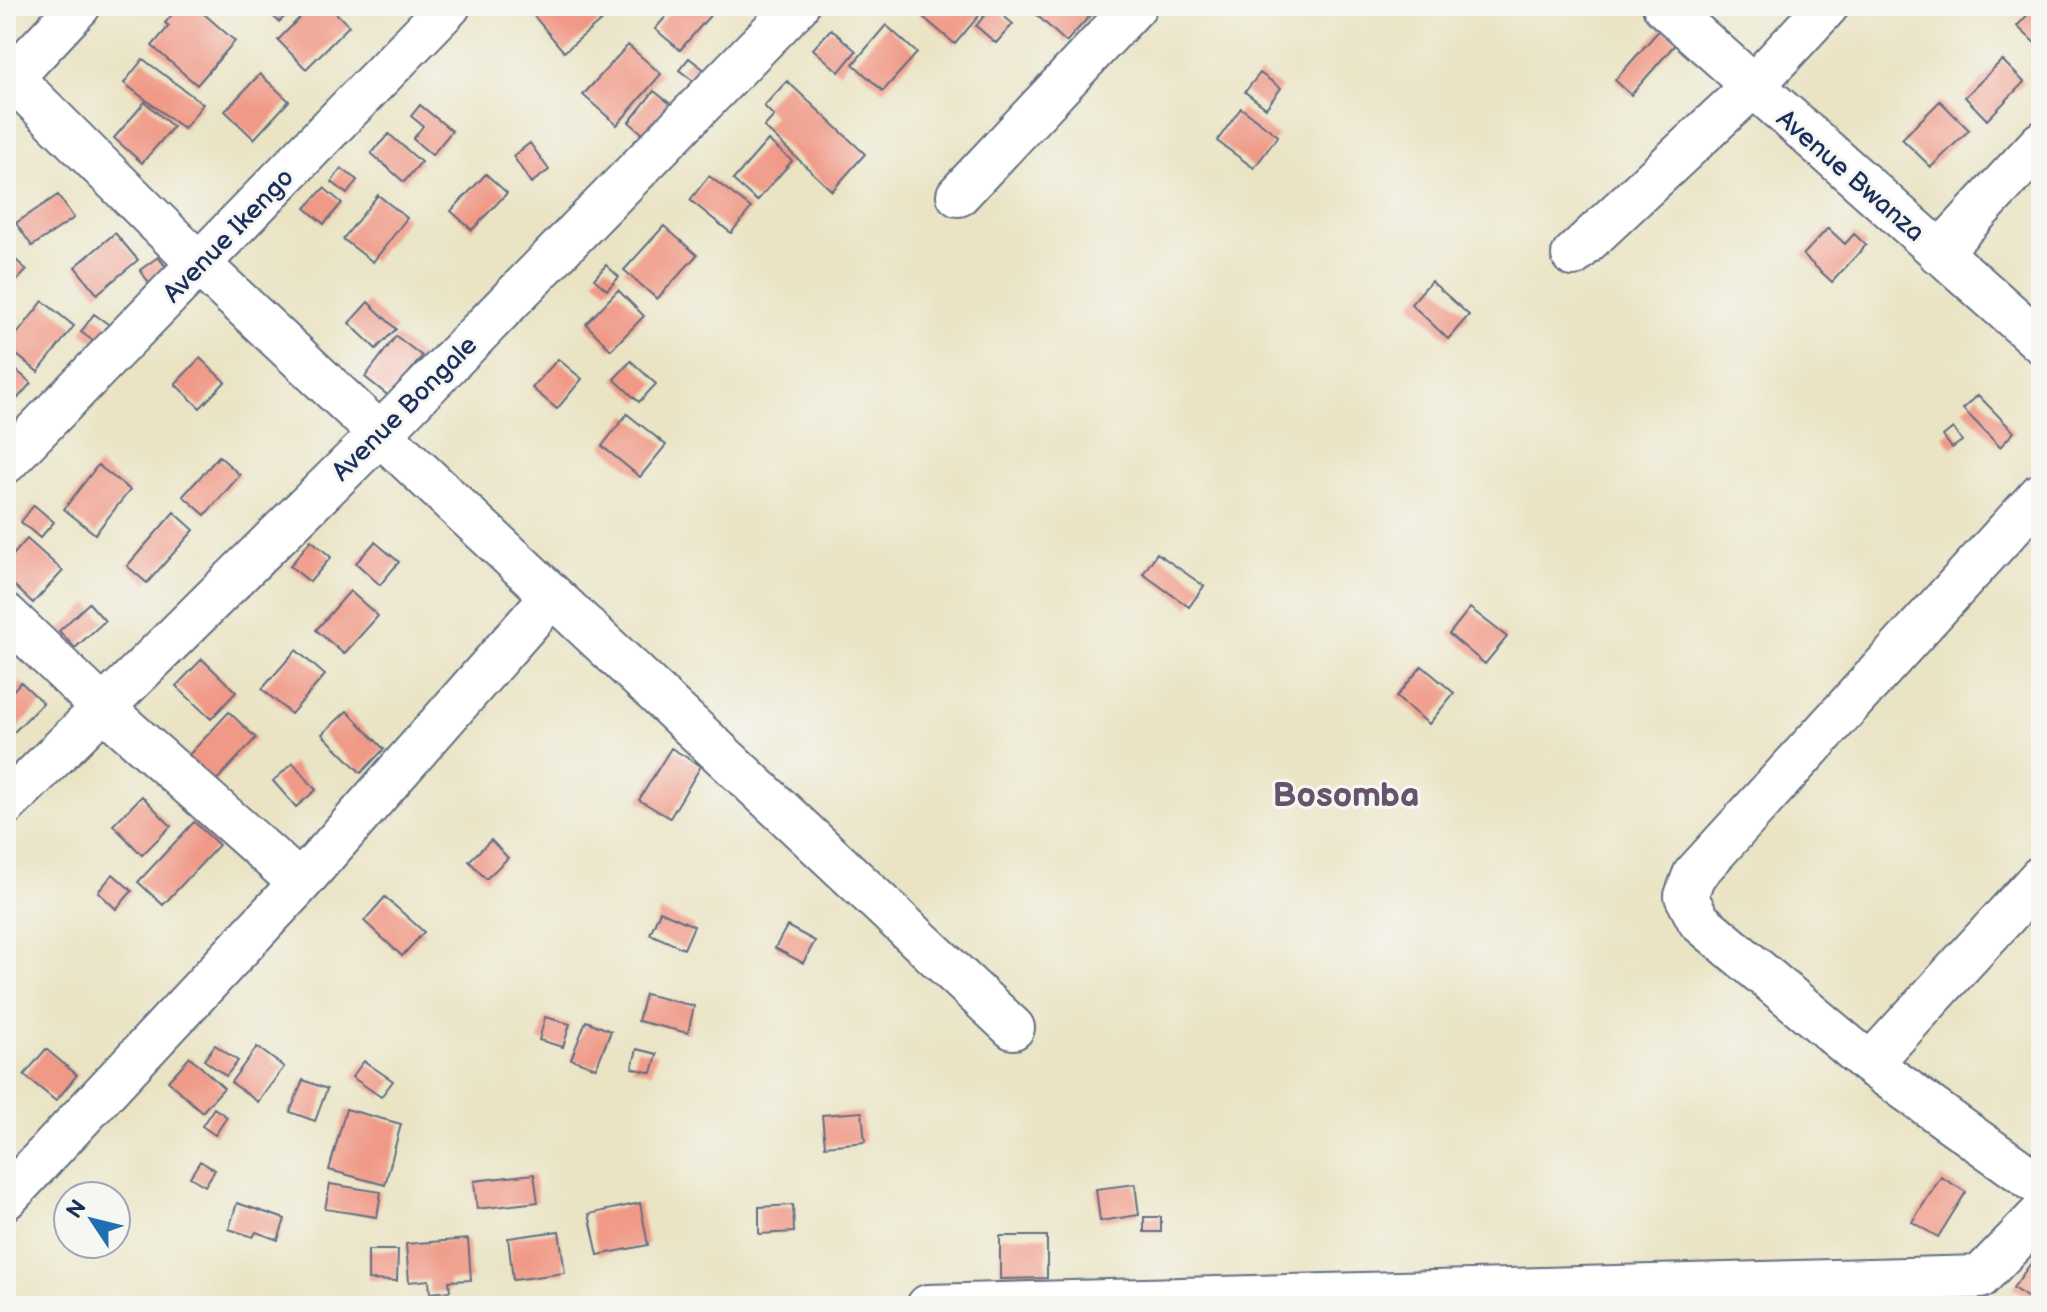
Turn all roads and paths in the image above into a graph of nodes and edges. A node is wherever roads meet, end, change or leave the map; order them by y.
1 (79, 6) edge
2 (449, 6) edge
3 (797, 6) edge
4 (1135, 6) edge
5 (1664, 6) edge
6 (1827, 6) edge
7 (8, 78) edge
8 (1752, 87) junction
9 (2041, 143) edge
10 (958, 195) dead end
11 (1939, 253) junction
12 (1573, 255) dead end
13 (200, 265) junction
14 (2041, 342) edge
15 (379, 435) junction
16 (6, 462) edge
17 (2041, 494) edge
18 (551, 597) junction
19 (6, 615) edge
20 (103, 708) junction
21 (6, 804) edge
22 (2041, 877) edge
23 (300, 883) junction
24 (1013, 1028) dead end
25 (1870, 1064) junction
26 (2041, 1186) edge
27 (6, 1198) edge
28 (2041, 1214) edge
29 (928, 1306) edge

1 - 7 street
2 - 13 street, Avenue Ikengo
3 - 15 street, Avenue Bongale
4 - 10 street
5 - 8 street, Avenue Bwanza
6 - 8 street
7 - 13 street
8 - 11 street, Avenue Bwanza
8 - 12 street
9 - 11 street
11 - 14 street, Avenue Bwanza
13 - 15 street
13 - 16 street, Avenue Ikengo
15 - 18 street
15 - 20 street, Avenue Bongale
17 - 25 street
18 - 23 street
18 - 24 street
19 - 20 street
20 - 21 street, Avenue Bongale
20 - 23 street
22 - 25 street
23 - 27 street
25 - 26 street
28 - 29 street

